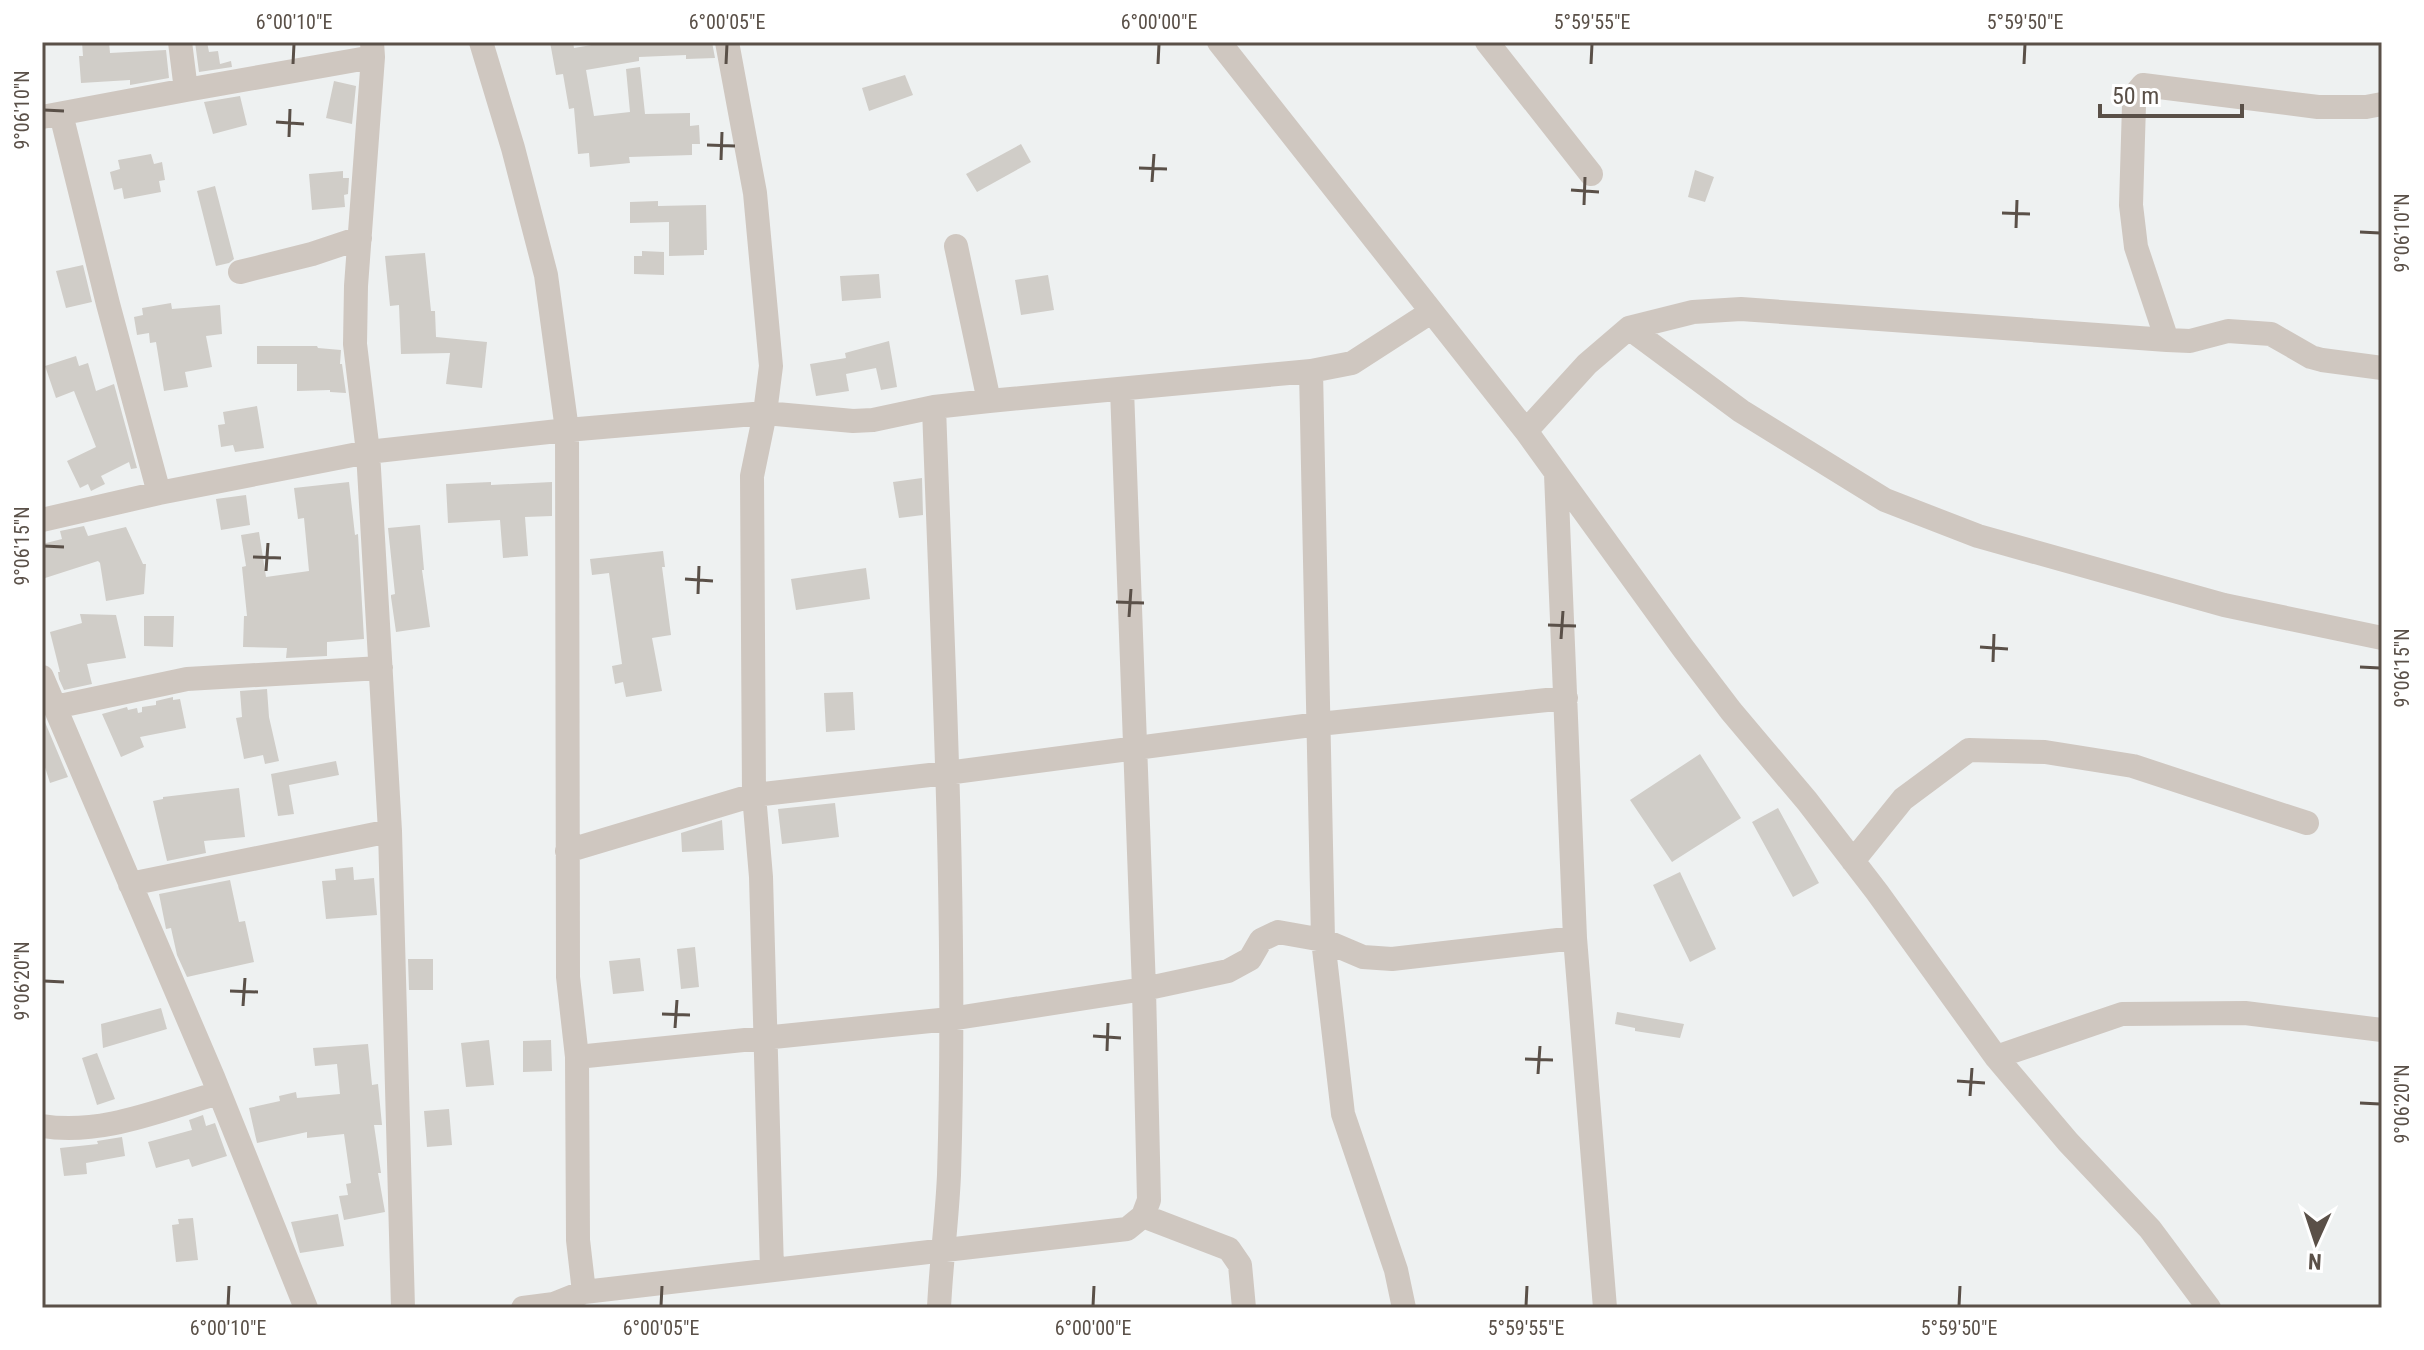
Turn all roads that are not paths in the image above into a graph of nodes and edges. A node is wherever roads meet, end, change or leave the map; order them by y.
1 (180, 42) edge
2 (481, 42) edge
3 (727, 42) edge
4 (1219, 42) edge
5 (1487, 42) edge
6 (373, 49) edge
7 (186, 90) junction
8 (2382, 104) edge
9 (52, 115) edge
10 (1591, 174) dead end
11 (360, 238) junction
12 (956, 246) dead end
13 (240, 272) dead end
14 (1431, 312) junction
15 (1629, 328) junction
16 (2167, 340) junction
17 (2382, 368) edge
18 (1311, 371) junction
19 (1122, 389) junction
20 (989, 401) junction
21 (934, 407) junction
22 (765, 413) junction
23 (567, 430) junction
24 (1526, 431) junction
25 (368, 452) junction
26 (1556, 474) junction
27 (159, 493) junction
28 (42, 520) edge
29 (2382, 638) edge
30 (381, 668) junction
31 (42, 677) edge
32 (1566, 698) junction
33 (55, 707) junction
34 (1319, 724) junction
35 (1135, 748) junction
36 (947, 773) junction
37 (754, 795) junction
38 (2307, 823) dead end
39 (390, 831) junction
40 (567, 851) junction
41 (1853, 861) junction
42 (130, 884) junction
43 (1575, 938) junction
44 (1323, 940) junction
45 (1144, 989) junction
46 (950, 1019) junction
47 (2382, 1030) edge
48 (766, 1037) junction
49 (577, 1057) junction
50 (1996, 1057) junction
51 (219, 1093) junction
52 (42, 1126) edge
53 (1143, 1216) junction
54 (943, 1249) junction
55 (772, 1270) junction
56 (584, 1292) junction
57 (306, 1308) edge
58 (403, 1308) edge
59 (523, 1308) edge
60 (939, 1308) edge
61 (1244, 1308) edge
62 (1404, 1308) edge
63 (1605, 1308) edge
64 (2209, 1308) edge

1 - 7 street
2 - 23 street
3 - 22 street
4 - 14 street
5 - 10 street
6 - 7 street
6 - 11 street
7 - 9 street
8 - 16 street
9 - 27 street
11 - 13 street
11 - 25 street
12 - 20 street
14 - 18 street
14 - 24 street
15 - 16 street
15 - 24 street
15 - 29 street
16 - 17 street
18 - 19 street
18 - 34 street
19 - 20 street
19 - 35 street
20 - 21 street
21 - 22 street
21 - 36 street
22 - 23 street
22 - 37 street
23 - 25 street
23 - 40 street
24 - 26 street
25 - 27 street
25 - 30 street
26 - 32 street
26 - 41 street
27 - 28 street
30 - 33 street
30 - 39 street
31 - 33 street
32 - 34 street
32 - 43 street
33 - 42 street
34 - 35 street
34 - 44 street
35 - 36 street
35 - 45 street
36 - 37 street
36 - 46 street
37 - 40 street
37 - 48 street
38 - 41 street
39 - 42 street
39 - 58 street
40 - 49 street
41 - 50 street
42 - 51 street
43 - 44 street
43 - 63 street
44 - 45 street
44 - 62 street
45 - 46 street
45 - 53 street
46 - 48 street
46 - 54 street
47 - 50 street
48 - 49 street
48 - 55 street
49 - 56 street
50 - 64 street
51 - 52 street
51 - 57 street
53 - 54 street
53 - 61 street
54 - 55 street
54 - 60 street
55 - 56 street
56 - 59 street

